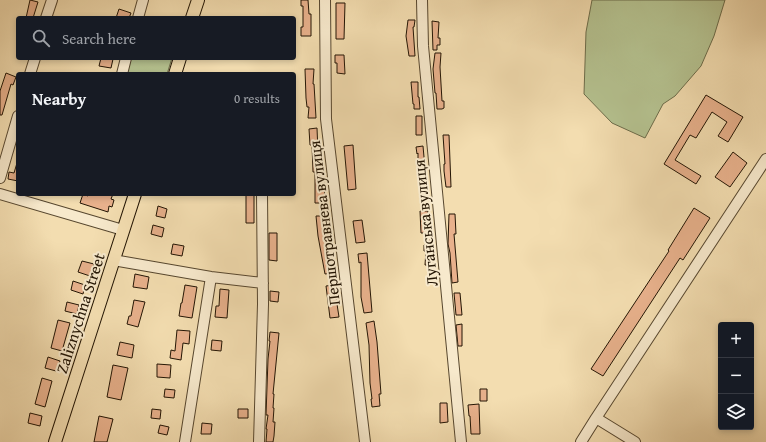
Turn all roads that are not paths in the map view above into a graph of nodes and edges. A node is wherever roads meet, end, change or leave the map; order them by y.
1 (52, 0) edge
2 (143, 0) edge
3 (198, 0) edge
4 (325, 0) edge
5 (422, 0) edge
6 (47, 16) edge
7 (139, 16) edge
8 (193, 16) edge
9 (34, 60) edge
10 (126, 60) edge
11 (179, 60) edge
12 (31, 72) edge
13 (122, 72) edge
14 (176, 72) edge
15 (16, 123) edge
16 (766, 159) edge
17 (0, 178) edge
18 (0, 194) edge
19 (134, 196) edge
20 (262, 196) edge
21 (123, 230) junction
22 (113, 260) junction
23 (211, 277) junction
24 (263, 283) junction
25 (596, 418) junction
26 (55, 442) edge
27 (185, 442) edge
28 (259, 442) edge
29 (365, 442) edge
30 (461, 442) edge
31 (581, 442) edge
32 (635, 442) edge

1 - 6 street
2 - 7 street
3 - 8 main road
4 - 29 street, Першотравнева вулиця
5 - 30 street, Луганська вулиця
9 - 12 street
10 - 13 street
11 - 14 main road
15 - 17 street
16 - 25 street
18 - 21 street
19 - 21 main road, Zaliznychna Street
20 - 24 street
21 - 22 main road, Zaliznychna Street
22 - 23 street
22 - 26 main road, Zaliznychna Street
23 - 24 street
23 - 27 street
24 - 28 street
25 - 31 street
25 - 32 street

